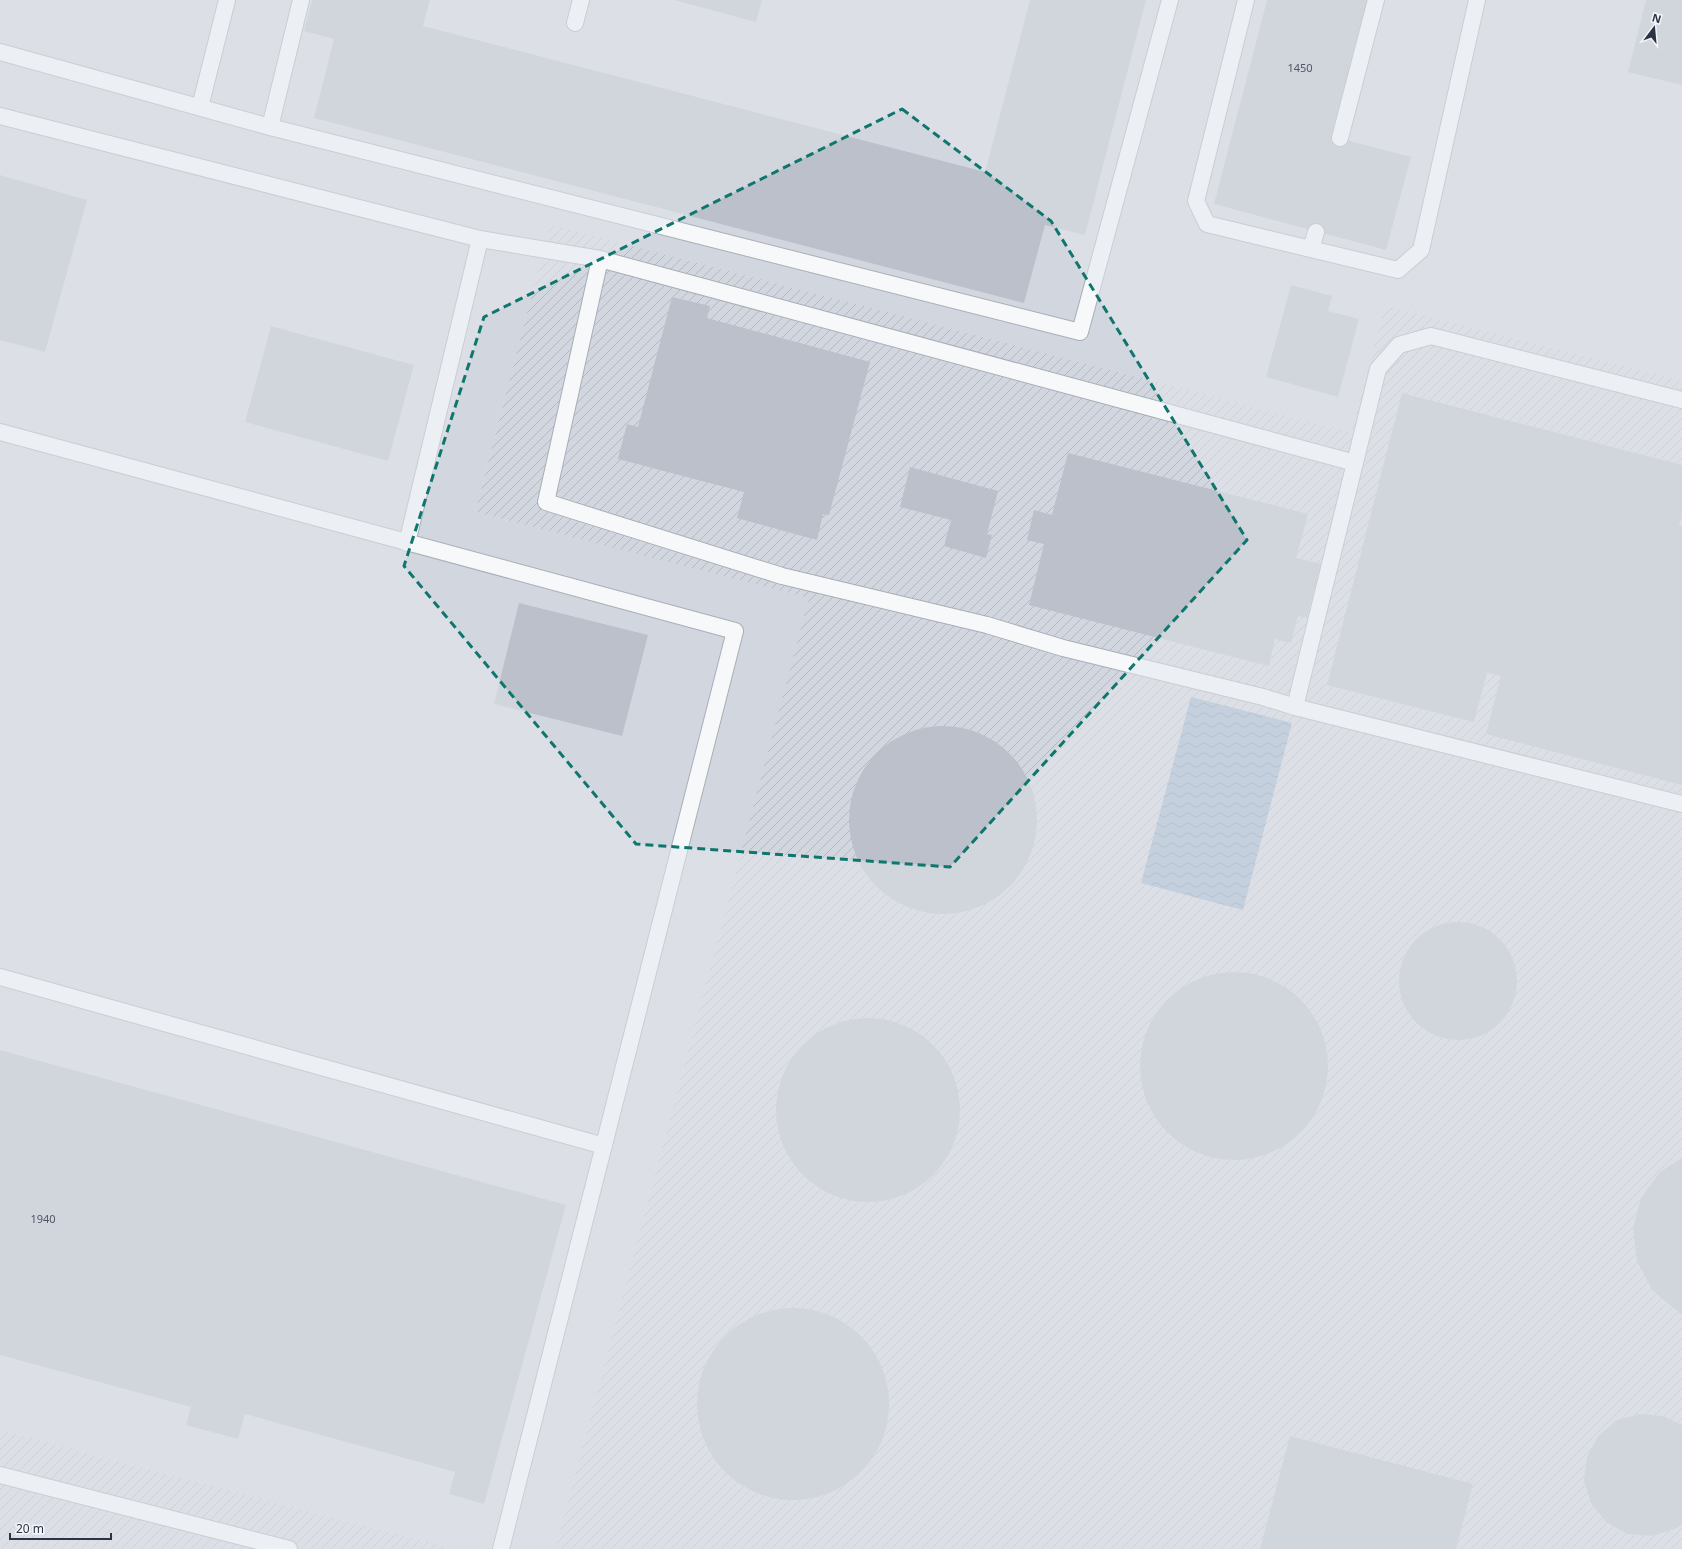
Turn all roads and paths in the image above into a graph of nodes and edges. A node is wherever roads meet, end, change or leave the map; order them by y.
1 (227, 0) edge
2 (302, 0) edge
3 (581, 0) edge
4 (1170, 0) edge
5 (1246, 0) edge
6 (1376, 0) edge
7 (1477, 0) edge
8 (574, 23) dead end
9 (0, 52) edge
10 (200, 107) junction
11 (0, 116) edge
12 (270, 127) junction
13 (1340, 138) dead end
14 (1316, 232) dead end
15 (480, 239) junction
16 (1311, 249) junction
17 (600, 259) junction
18 (1682, 400) edge
19 (0, 432) edge
20 (1355, 462) junction
21 (407, 543) junction
22 (1295, 707) junction
23 (1682, 804) edge
24 (0, 977) edge
25 (604, 1146) junction
26 (0, 1474) edge
27 (289, 1549) edge
28 (501, 1549) edge

1 - 10 lane
2 - 12 lane
3 - 8 lane
4 - 12 lane
5 - 16 lane
6 - 13 lane
7 - 16 lane
9 - 10 lane
10 - 12 lane
11 - 15 lane
14 - 16 lane
15 - 17 lane
15 - 21 lane
17 - 20 lane
17 - 22 lane
18 - 20 lane
19 - 21 lane
20 - 22 lane
21 - 25 lane
22 - 23 lane
24 - 25 lane
25 - 28 lane
26 - 27 lane

